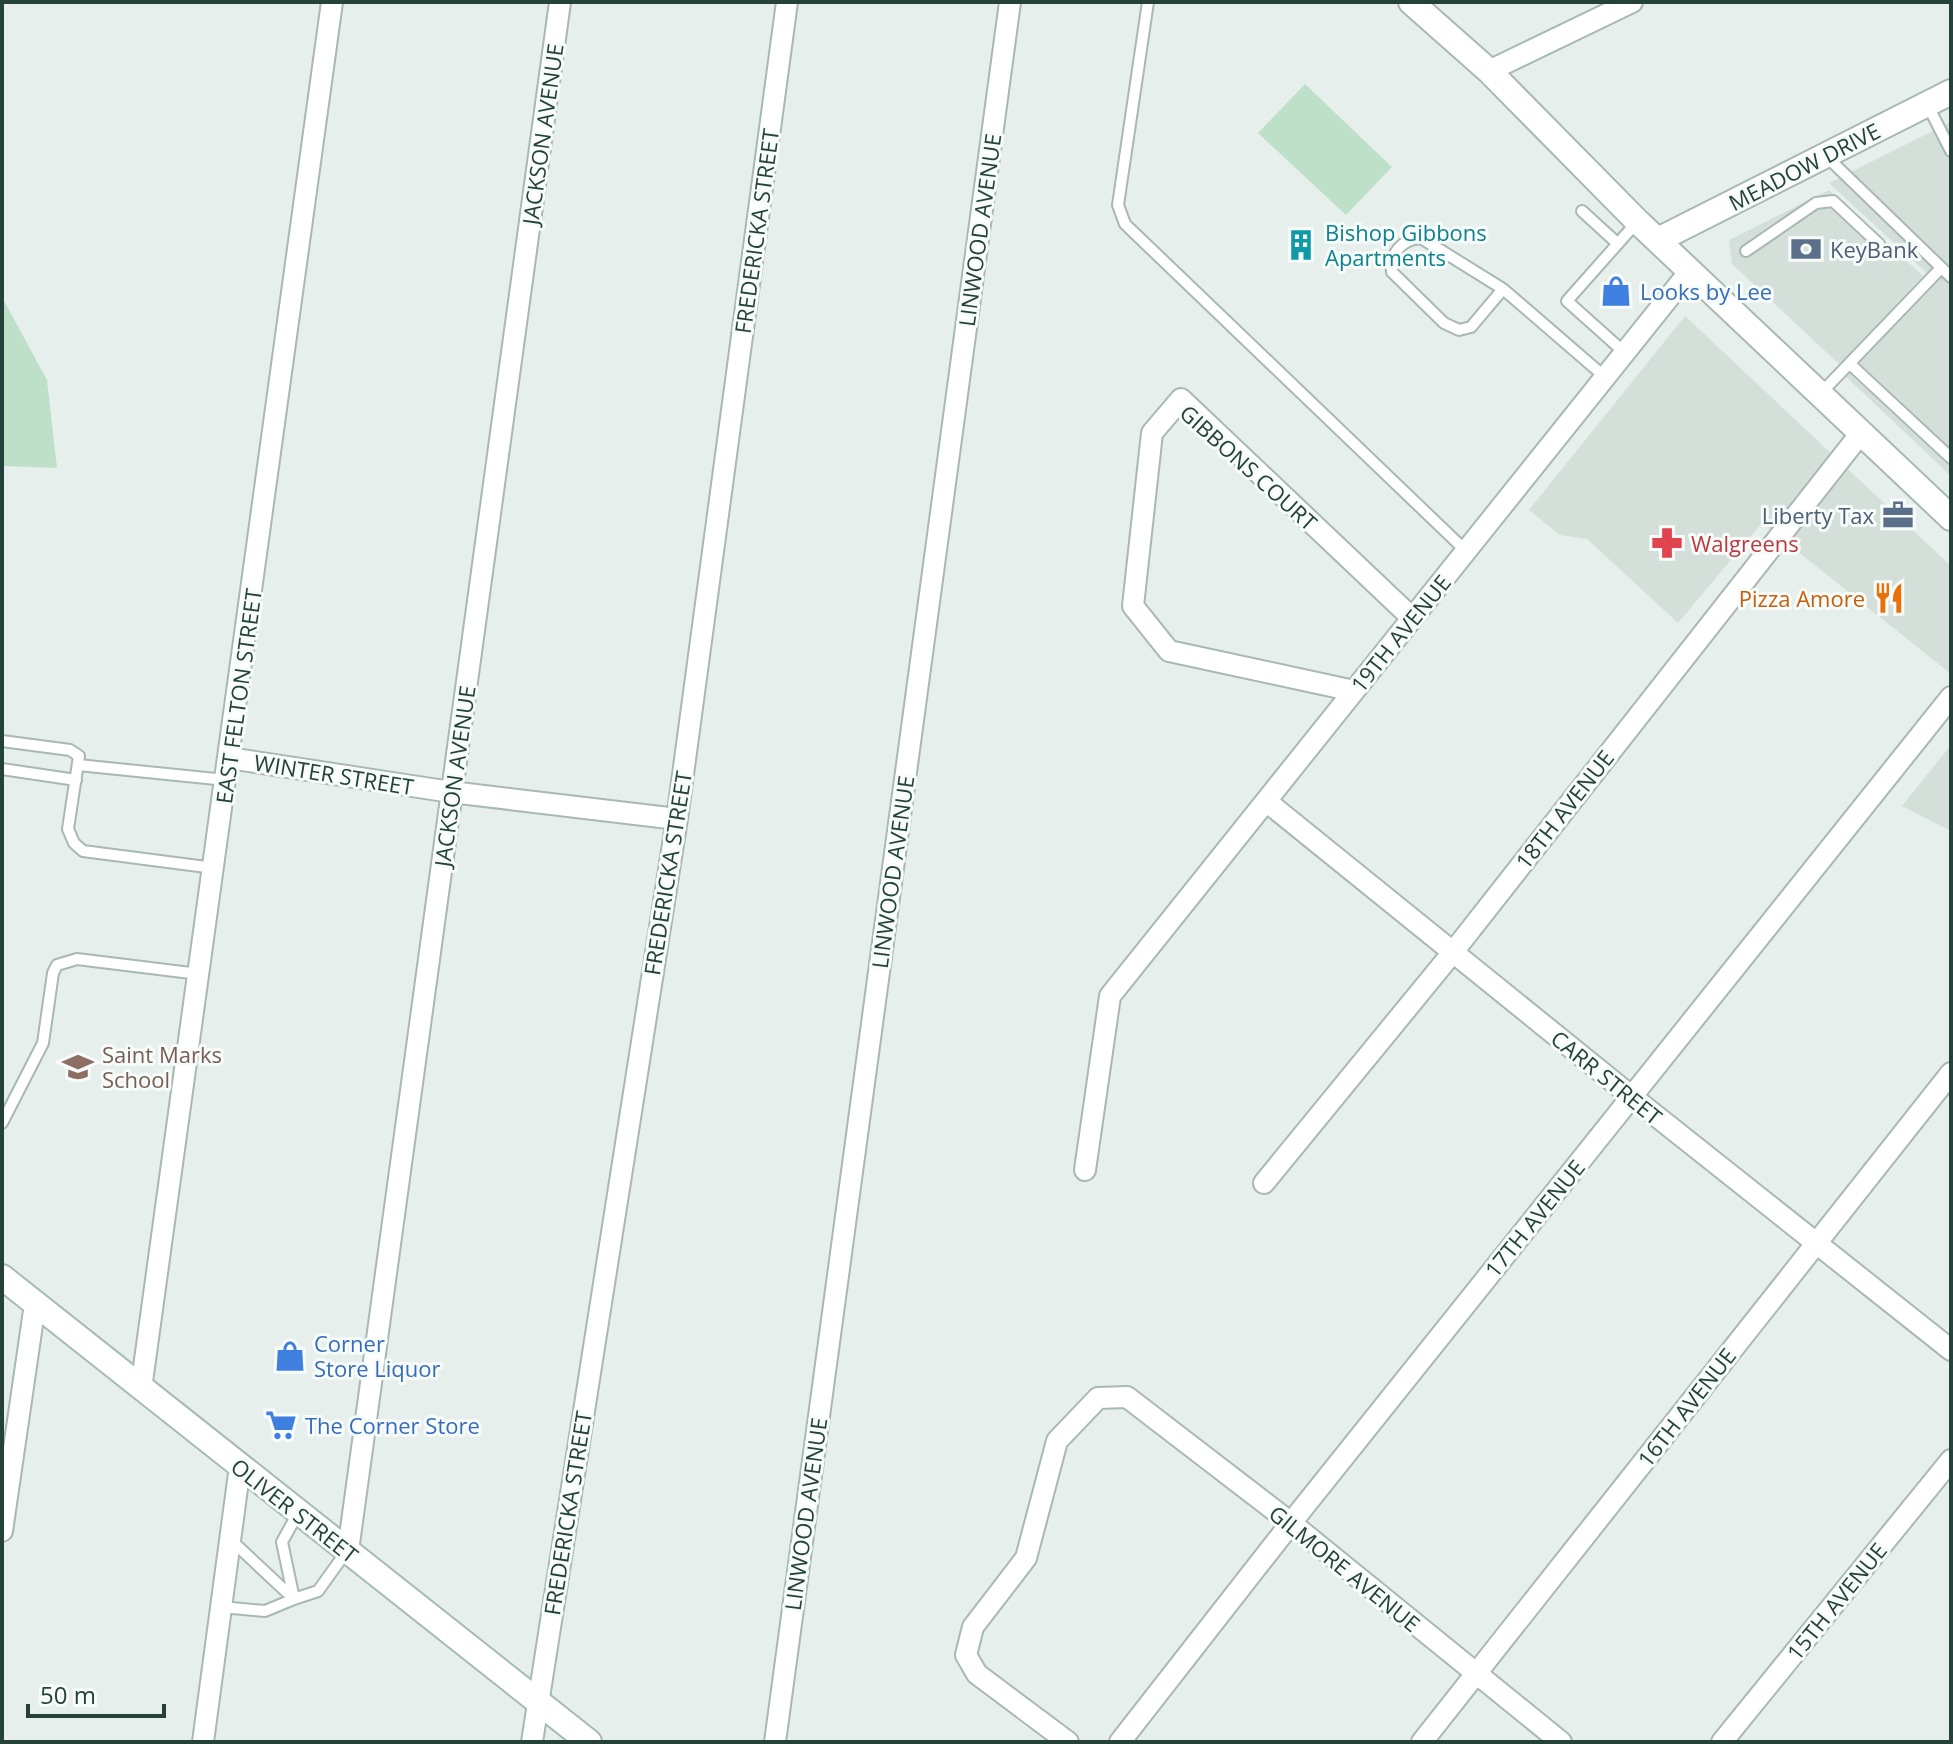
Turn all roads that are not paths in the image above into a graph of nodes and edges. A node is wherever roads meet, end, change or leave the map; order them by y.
1 (332, 2) edge
2 (560, 2) edge
3 (787, 2) edge
4 (1010, 2) edge
5 (1148, 2) edge
6 (1411, 2) edge
7 (1632, 2) edge
8 (1489, 71) junction
9 (1951, 92) edge
10 (1927, 104) junction
11 (1951, 151) edge
12 (1826, 155) junction
13 (1582, 211) dead end
14 (1637, 221) junction
15 (1658, 240) junction
16 (1617, 243) junction
17 (1879, 244) dead end
18 (1746, 251) dead end
19 (1941, 268) junction
20 (1690, 271) junction
21 (1951, 277) edge
22 (1503, 289) junction
23 (1624, 352) junction
24 (1850, 364) junction
25 (1605, 377) junction
26 (1820, 394) junction
27 (1861, 433) junction
28 (1951, 458) edge
29 (1951, 518) edge
30 (1466, 551) junction
31 (1412, 618) junction
32 (1354, 691) junction
33 (1951, 697) edge
34 (2, 741) edge
35 (229, 758) junction
36 (78, 765) junction
37 (2, 769) edge
38 (76, 780) junction
39 (226, 780) junction
40 (451, 792) junction
41 (1266, 801) junction
42 (677, 819) junction
43 (214, 868) junction
44 (1453, 952) junction
45 (199, 974) junction
46 (1951, 1073) edge
47 (1631, 1096) junction
48 (2, 1123) edge
49 (1085, 1170) dead end
50 (1264, 1183) dead end
51 (1815, 1242) junction
52 (2, 1277) edge
53 (35, 1304) junction
54 (1951, 1350) edge
55 (141, 1389) junction
56 (1951, 1460) edge
57 (240, 1466) junction
58 (298, 1513) junction
59 (1291, 1523) junction
60 (2, 1531) edge
61 (230, 1538) junction
62 (348, 1551) junction
63 (294, 1599) junction
64 (221, 1607) junction
65 (1476, 1674) junction
66 (538, 1701) junction
67 (203, 1742) edge
68 (532, 1742) edge
69 (589, 1742) edge
70 (775, 1742) edge
71 (1068, 1742) edge
72 (1120, 1742) edge
73 (1422, 1742) edge
74 (1561, 1742) edge
75 (1722, 1742) edge

1 - 35 street, EAST FELTON STREET
2 - 40 street, JACKSON AVENUE
3 - 42 street, FREDERICKA STREET
4 - 70 street, LINWOOD AVENUE
5 - 30 lane
6 - 8 street
7 - 8 street
8 - 14 street
9 - 10 street, MEADOW DRIVE
10 - 11 lane
10 - 12 street, MEADOW DRIVE
12 - 15 street, MEADOW DRIVE
12 - 19 lane
13 - 16 lane
14 - 15 street
14 - 16 lane
15 - 20 street
16 - 23 lane
17 - 18 lane
19 - 21 lane
19 - 24 lane
20 - 23 street, 19TH AVENUE
20 - 26 street
22 - 22 lane
22 - 25 lane
23 - 25 street, 19TH AVENUE
24 - 26 lane
24 - 28 lane
25 - 30 street, 19TH AVENUE
26 - 27 street
27 - 29 street
27 - 44 street, 18TH AVENUE
30 - 31 street, 19TH AVENUE
31 - 32 street, 19TH AVENUE
31 - 32 street, GIBBONS COURT
32 - 41 street, 19TH AVENUE
33 - 47 street, 17TH AVENUE
34 - 36 lane
35 - 39 street, EAST FELTON STREET
35 - 40 street, WINTER STREET
36 - 38 lane
36 - 39 lane
37 - 38 lane
38 - 43 lane
39 - 43 street, EAST FELTON STREET
40 - 42 street, WINTER STREET
40 - 62 street, JACKSON AVENUE
41 - 44 street, CARR STREET
41 - 49 street, 19TH AVENUE
42 - 66 street, FREDERICKA STREET
43 - 45 street, EAST FELTON STREET
44 - 47 street, CARR STREET
44 - 50 street, 18TH AVENUE
45 - 48 lane
45 - 55 street, EAST FELTON STREET
46 - 51 street, 16TH AVENUE
47 - 51 street, CARR STREET
47 - 59 street, 17TH AVENUE
51 - 54 street, CARR STREET
51 - 65 street, 16TH AVENUE
52 - 53 street, OLIVER STREET
53 - 55 street, OLIVER STREET
53 - 60 street
55 - 57 street, OLIVER STREET
56 - 75 street, 15TH AVENUE
57 - 58 street, OLIVER STREET
57 - 61 street
58 - 62 street, OLIVER STREET
58 - 63 lane
59 - 65 street, GILMORE AVENUE
59 - 71 street, GILMORE AVENUE
59 - 72 street, 17TH AVENUE
61 - 63 lane
61 - 64 street
62 - 63 lane
62 - 66 street, OLIVER STREET
63 - 64 lane
64 - 67 street
65 - 73 street, 16TH AVENUE
65 - 74 street, GILMORE AVENUE
66 - 68 street, FREDERICKA STREET
66 - 69 street, OLIVER STREET

